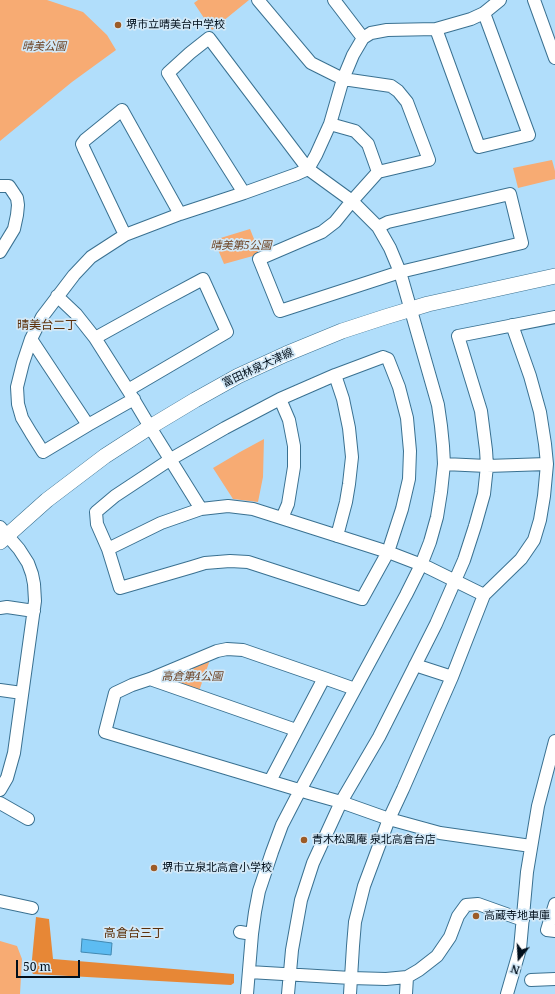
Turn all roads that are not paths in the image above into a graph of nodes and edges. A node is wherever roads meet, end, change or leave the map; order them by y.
1 (258, 0) edge
2 (334, 0) edge
3 (500, 0) edge
4 (534, 0) edge
5 (484, 13) junction
6 (436, 29) junction
7 (363, 38) junction
8 (555, 58) edge
9 (343, 78) junction
10 (330, 124) junction
11 (308, 169) junction
12 (378, 172) junction
13 (0, 186) edge
14 (244, 194) junction
15 (352, 201) junction
16 (180, 214) junction
17 (378, 227) junction
18 (125, 234) junction
19 (0, 252) edge
20 (400, 272) junction
21 (555, 276) edge
22 (58, 296) junction
23 (410, 309) junction
24 (555, 317) edge
25 (512, 325) junction
26 (95, 338) junction
27 (31, 339) junction
28 (335, 375) junction
29 (131, 394) junction
30 (280, 399) junction
31 (88, 424) junction
32 (150, 427) junction
33 (171, 459) junction
34 (444, 464) junction
35 (546, 464) junction
36 (487, 466) junction
37 (201, 509) junction
38 (282, 518) junction
39 (3, 534) edge
40 (337, 536) junction
41 (108, 550) junction
42 (388, 552) junction
43 (421, 565) junction
44 (455, 581) junction
45 (484, 595) junction
46 (0, 608) edge
47 (34, 611) junction
48 (415, 665) junction
49 (452, 677) junction
50 (324, 678) junction
51 (150, 679) junction
52 (0, 690) edge
53 (355, 690) junction
54 (22, 694) junction
55 (296, 730) junction
56 (555, 741) edge
57 (270, 782) junction
58 (0, 790) edge
59 (300, 791) junction
60 (341, 802) junction
61 (0, 803) edge
62 (28, 819) dead end
63 (389, 819) junction
64 (531, 846) junction
65 (0, 901) edge
66 (555, 904) edge
67 (32, 908) dead end
68 (523, 920) junction
69 (555, 931) edge
70 (249, 972) junction
71 (290, 974) junction
72 (407, 977) junction
73 (351, 978) junction
74 (555, 979) edge
75 (531, 980) dead end
76 (247, 994) edge
77 (288, 994) edge
78 (350, 994) edge
79 (406, 994) edge
80 (507, 994) edge

1 - 9 street
2 - 7 street
3 - 5 street
4 - 8 street
5 - 6 street
5 - 6 street
6 - 7 street
7 - 9 street
9 - 10 street
9 - 12 street
10 - 11 street
10 - 12 street
11 - 14 street
11 - 14 street
11 - 15 street
12 - 15 street
13 - 19 street
14 - 16 street
15 - 17 street
15 - 20 street
16 - 18 street
16 - 18 street
17 - 20 street
17 - 20 street
18 - 22 street
20 - 23 street
21 - 23 main road, 富田林泉大津線
22 - 26 street
22 - 27 street
23 - 32 main road, 富田林泉大津線
23 - 34 street
24 - 25 street
25 - 35 street
25 - 36 street
26 - 29 street
26 - 29 street
27 - 31 street
27 - 31 street
28 - 30 street
28 - 40 street
28 - 42 street
29 - 31 street
29 - 32 street
30 - 33 street
30 - 38 street
32 - 33 street
32 - 39 main road, 富田林泉大津線
33 - 37 street
33 - 41 street
34 - 36 street
34 - 43 street
35 - 36 street
35 - 45 street
36 - 44 street
37 - 38 street
37 - 41 street
38 - 40 street
39 - 47 street
40 - 42 street
41 - 42 street
42 - 43 street
43 - 44 street
43 - 53 street
44 - 45 street
44 - 48 street
45 - 49 street
46 - 47 street
47 - 54 street
48 - 49 street
48 - 60 street
49 - 63 street
50 - 51 street
50 - 53 street
50 - 55 street
51 - 55 street
51 - 57 street
52 - 54 street
53 - 59 street
54 - 58 street
55 - 57 street
56 - 64 street
57 - 59 street
59 - 60 street
59 - 70 street
60 - 63 street
60 - 71 street
61 - 62 street
63 - 64 street
63 - 73 street
64 - 68 street
65 - 67 street
66 - 69 street
68 - 72 street
68 - 80 street
70 - 71 street
70 - 76 street
71 - 73 street
71 - 77 street
72 - 73 street
72 - 79 street
73 - 78 street
74 - 75 street

